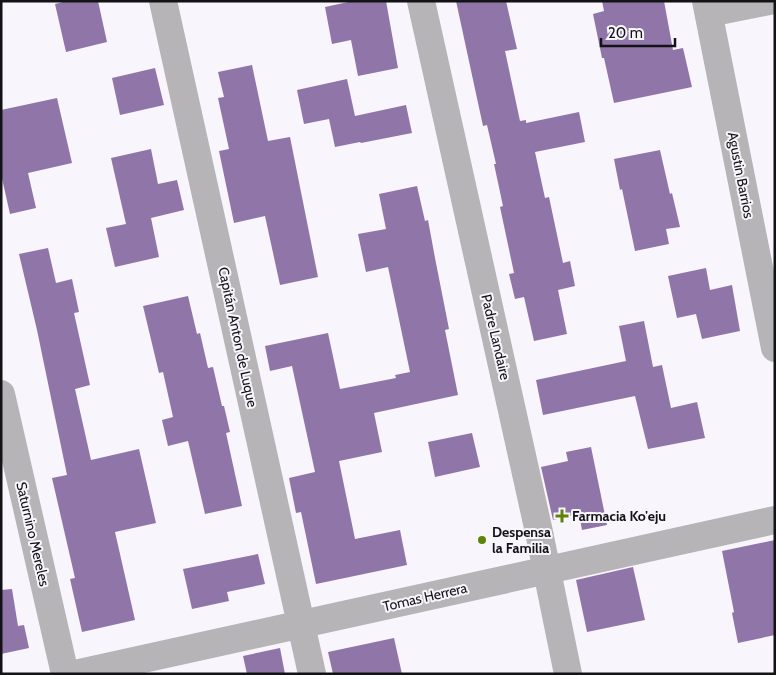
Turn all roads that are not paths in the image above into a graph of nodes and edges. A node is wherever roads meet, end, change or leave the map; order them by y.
1 (163, 1) edge
2 (421, 1) edge
3 (769, 1) edge
4 (707, 7) edge
5 (775, 348) edge
6 (1, 394) edge
7 (775, 520) edge
8 (547, 570) junction
9 (300, 624) junction
10 (65, 674) edge
11 (76, 674) edge
12 (312, 674) edge
13 (568, 674) edge

1 - 9 street, Capitán Anton de Luque
2 - 8 street, Padre Landaire
3 - 4 street
4 - 5 street, Agustin Barrios
6 - 10 street, Saturnino Mereles
7 - 8 street, Tomas Herrera
8 - 9 street, Tomas Herrera
8 - 13 street, Padre Landaire
9 - 11 street, Tomas Herrera
9 - 12 street, Capitán Anton de Luque

